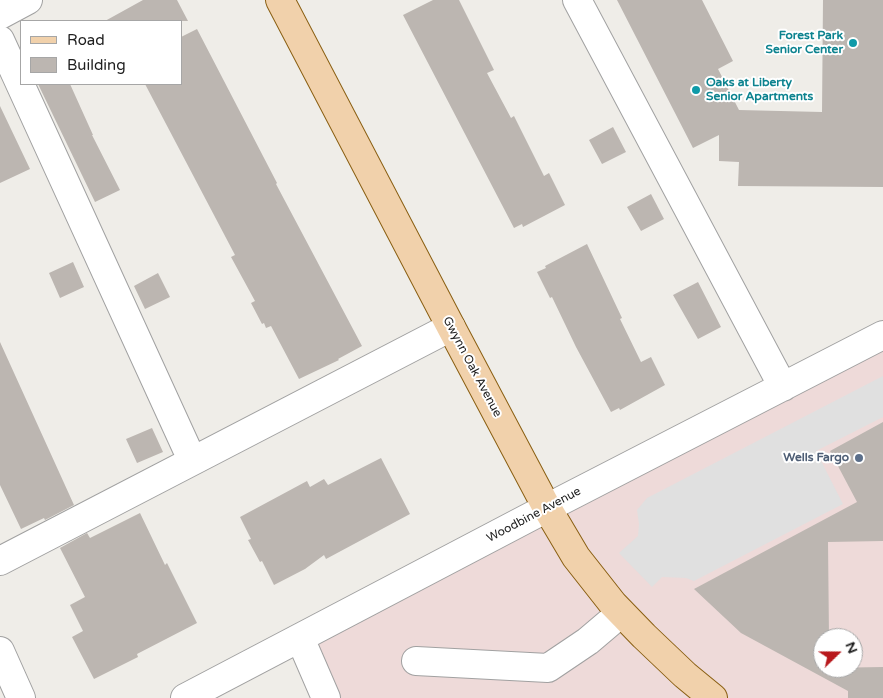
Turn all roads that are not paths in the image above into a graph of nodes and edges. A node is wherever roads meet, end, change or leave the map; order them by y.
1 (28, 0) edge
2 (280, 0) edge
3 (578, 0) edge
4 (0, 15) edge
5 (0, 40) edge
6 (20, 84) edge
7 (21, 85) edge
8 (451, 327) junction
9 (883, 335) edge
10 (782, 387) junction
11 (192, 460) junction
12 (547, 508) junction
13 (0, 560) edge
14 (621, 613) junction
15 (300, 638) junction
16 (0, 651) edge
17 (416, 661) dead end
18 (21, 698) edge
19 (185, 698) edge
20 (326, 698) edge
21 (714, 698) edge

1 - 4 street
2 - 8 main road, Gwynn Oak Avenue
3 - 10 street
5 - 6 street
7 - 11 street
8 - 11 street
8 - 12 main road, Gwynn Oak Avenue
9 - 10 street, Woodbine Avenue
10 - 12 street, Woodbine Avenue
11 - 13 street
12 - 14 main road, Gwynn Oak Avenue
12 - 15 street, Woodbine Avenue
14 - 17 street
14 - 21 main road, Gwynn Oak Avenue
15 - 19 street, Woodbine Avenue
15 - 20 street
16 - 18 street

